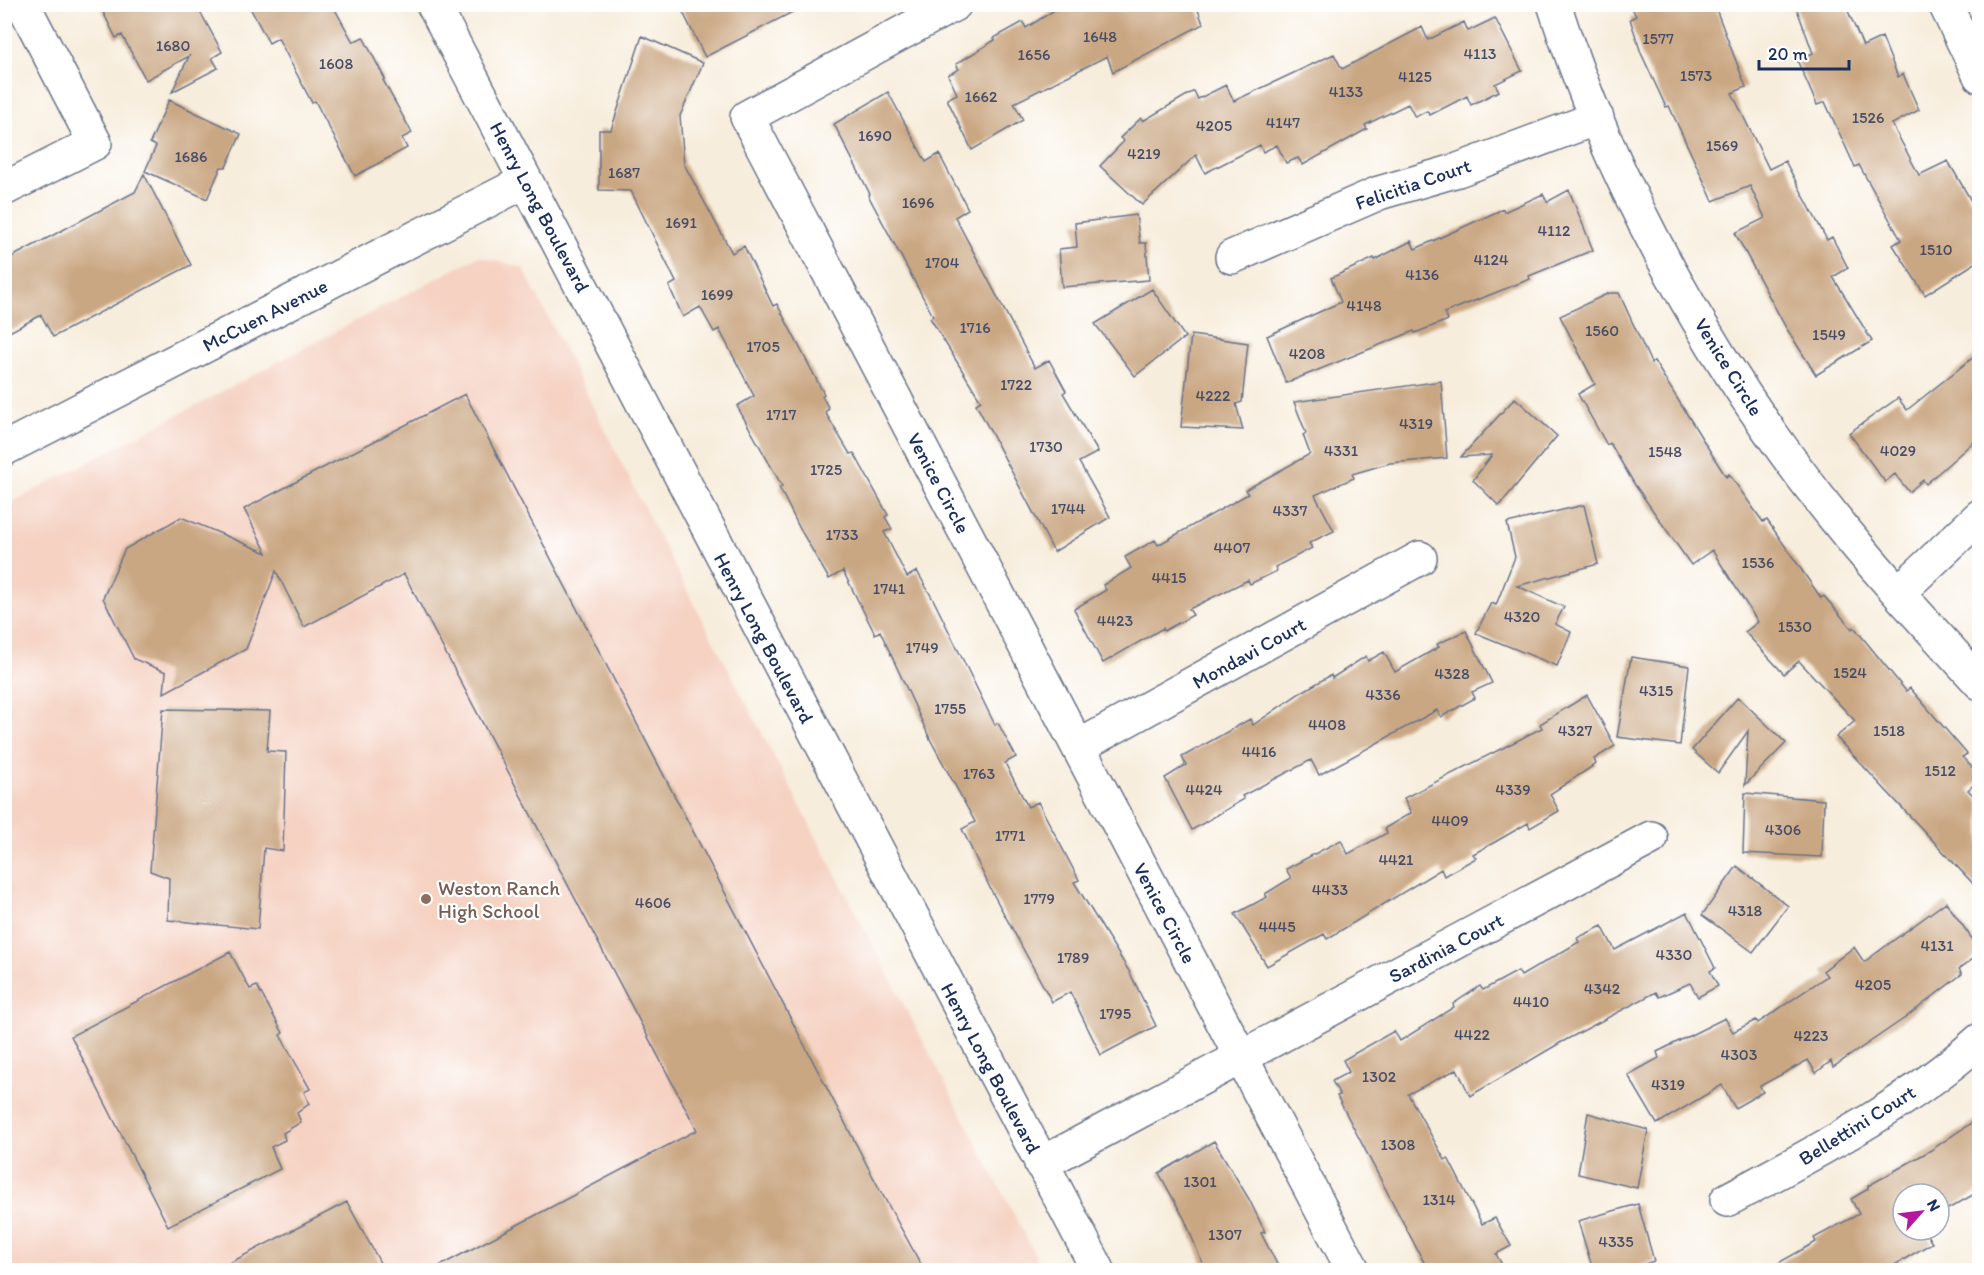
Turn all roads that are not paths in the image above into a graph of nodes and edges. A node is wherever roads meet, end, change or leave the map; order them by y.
1 (23, 4) edge
2 (433, 4) edge
3 (955, 4) edge
4 (1554, 4) edge
5 (1945, 4) edge
6 (1980, 76) edge
7 (1597, 118) junction
8 (526, 181) junction
9 (4, 189) edge
10 (1232, 257) dead end
11 (4, 449) edge
12 (1980, 516) edge
13 (1420, 558) dead end
14 (1898, 592) junction
15 (1980, 683) edge
16 (1078, 747) junction
17 (1651, 838) dead end
18 (1980, 1040) edge
19 (1242, 1059) junction
20 (1041, 1164) junction
21 (1727, 1200) dead end
22 (1098, 1270) edge
23 (1353, 1270) edge

1 - 9 street
2 - 8 street, Henry Long Boulevard
3 - 16 street, Venice Circle
4 - 7 street, Venice Circle
5 - 6 street
7 - 10 street, Felicitia Court
7 - 14 street, Venice Circle
8 - 11 street, McCuen Avenue
8 - 20 street, Henry Long Boulevard
12 - 14 street
13 - 16 street, Mondavi Court
14 - 15 street, Venice Circle
16 - 19 street, Venice Circle
17 - 19 street, Sardinia Court
18 - 21 street, Bellettini Court
19 - 20 street
19 - 23 street, Venice Circle
20 - 22 street, Henry Long Boulevard

